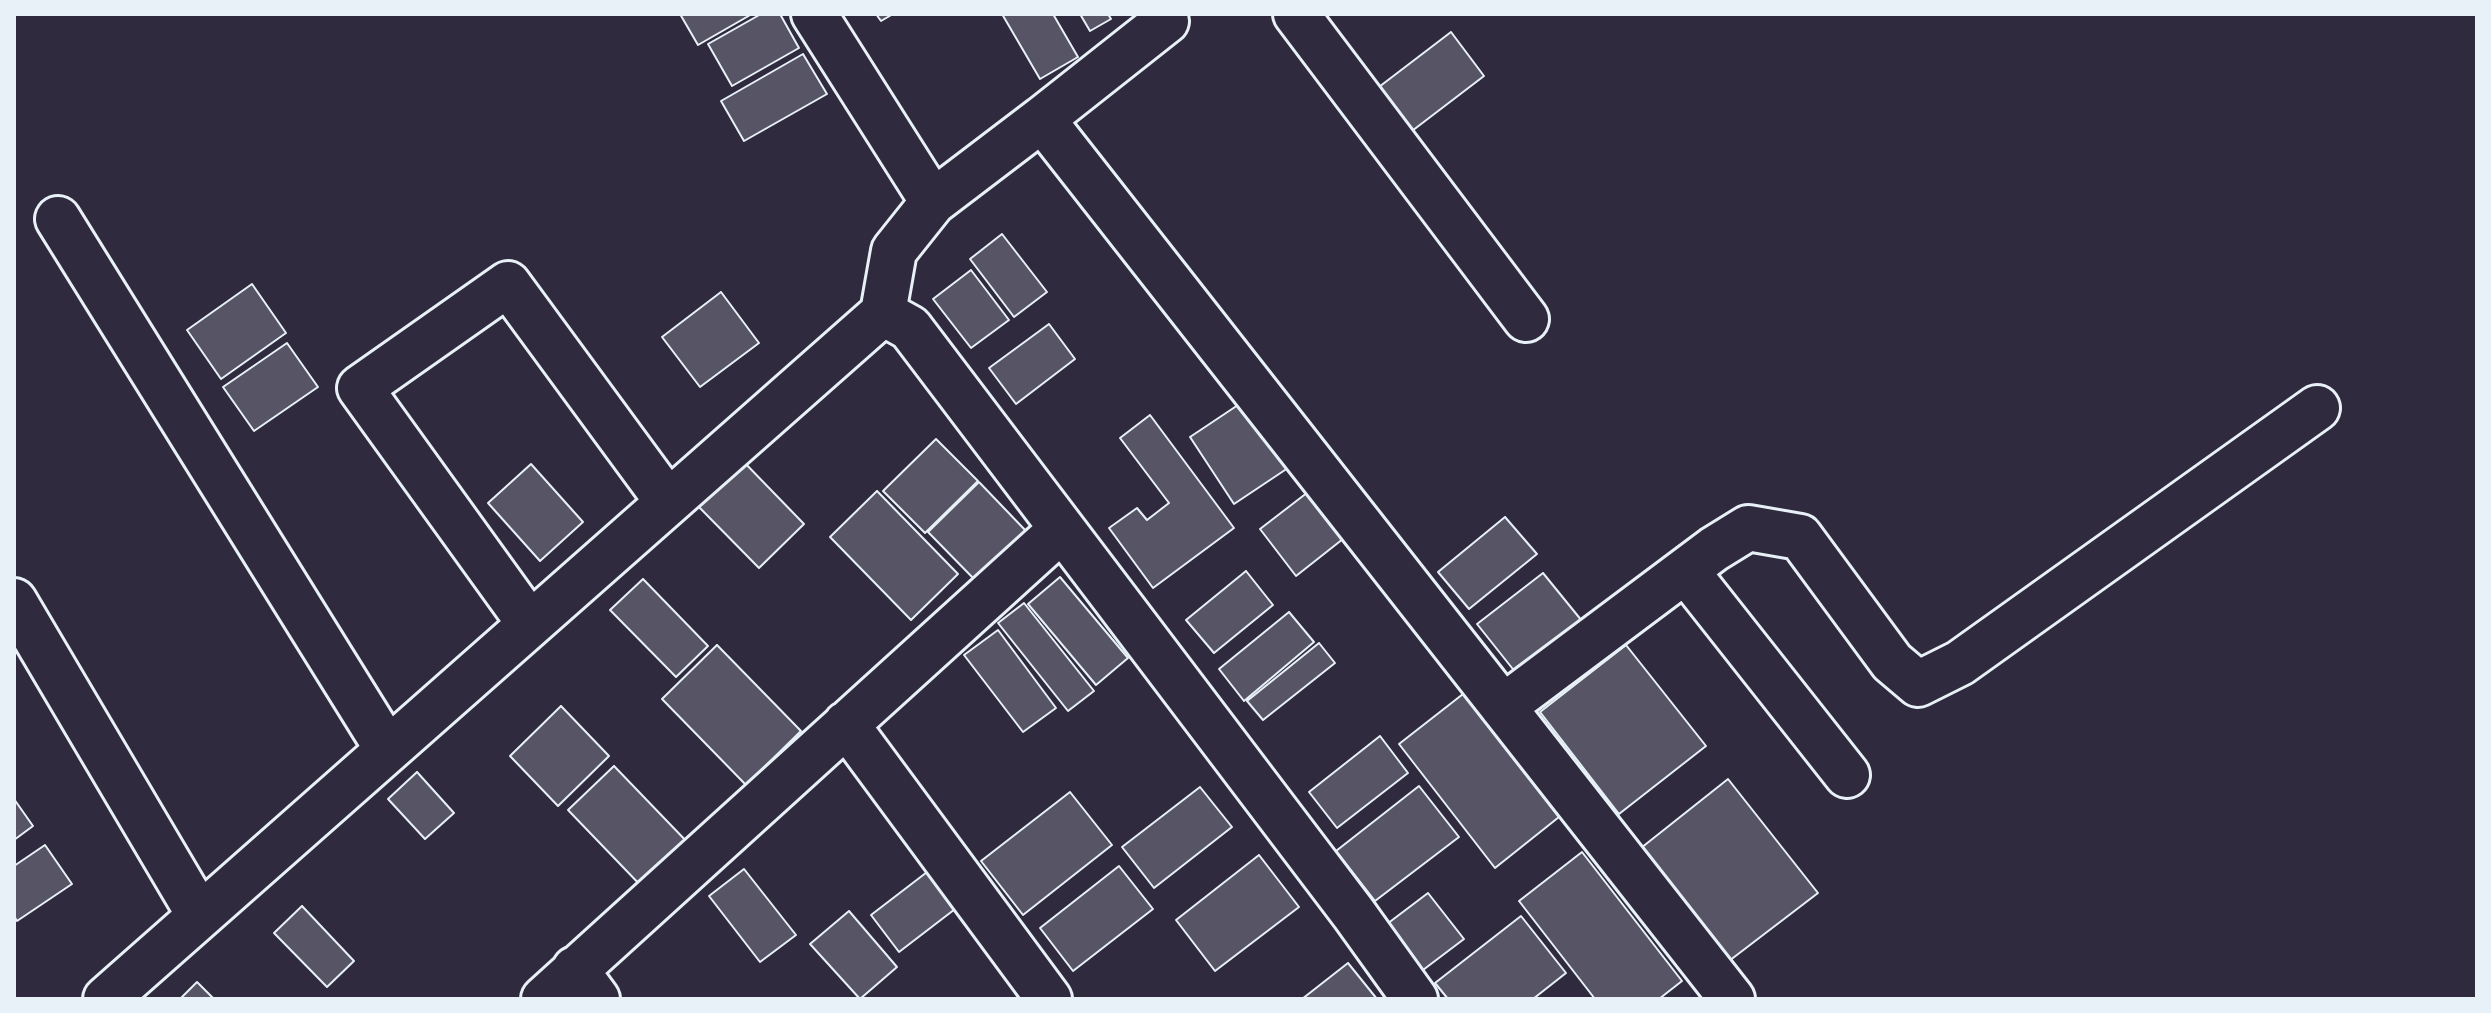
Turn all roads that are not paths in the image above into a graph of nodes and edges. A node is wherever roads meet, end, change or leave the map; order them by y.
1 (814, 14) edge
2 (1296, 14) edge
3 (1168, 16) edge
4 (1042, 119) junction
5 (933, 202) junction
6 (58, 219) dead end
7 (883, 313) junction
8 (1526, 319) dead end
9 (2317, 408) dead end
10 (668, 502) junction
11 (1062, 529) junction
12 (1686, 571) junction
13 (14, 601) edge
14 (530, 624) junction
15 (1503, 707) junction
16 (846, 724) junction
17 (388, 750) junction
18 (1847, 775) dead end
19 (200, 916) junction
20 (586, 984) edge
21 (106, 999) edge
22 (544, 999) edge
23 (1049, 999) edge
24 (1415, 999) edge
25 (1732, 999) edge

1 - 5 street
2 - 8 street
3 - 4 street
4 - 5 street
4 - 15 street
5 - 7 street
6 - 17 street
7 - 10 street
7 - 11 street
9 - 12 street
10 - 14 street
10 - 14 street
11 - 16 street
11 - 24 street
12 - 15 street
12 - 18 street
13 - 19 street
14 - 17 street
15 - 25 street
16 - 20 street
16 - 23 street
17 - 19 street
19 - 21 street
20 - 22 street

